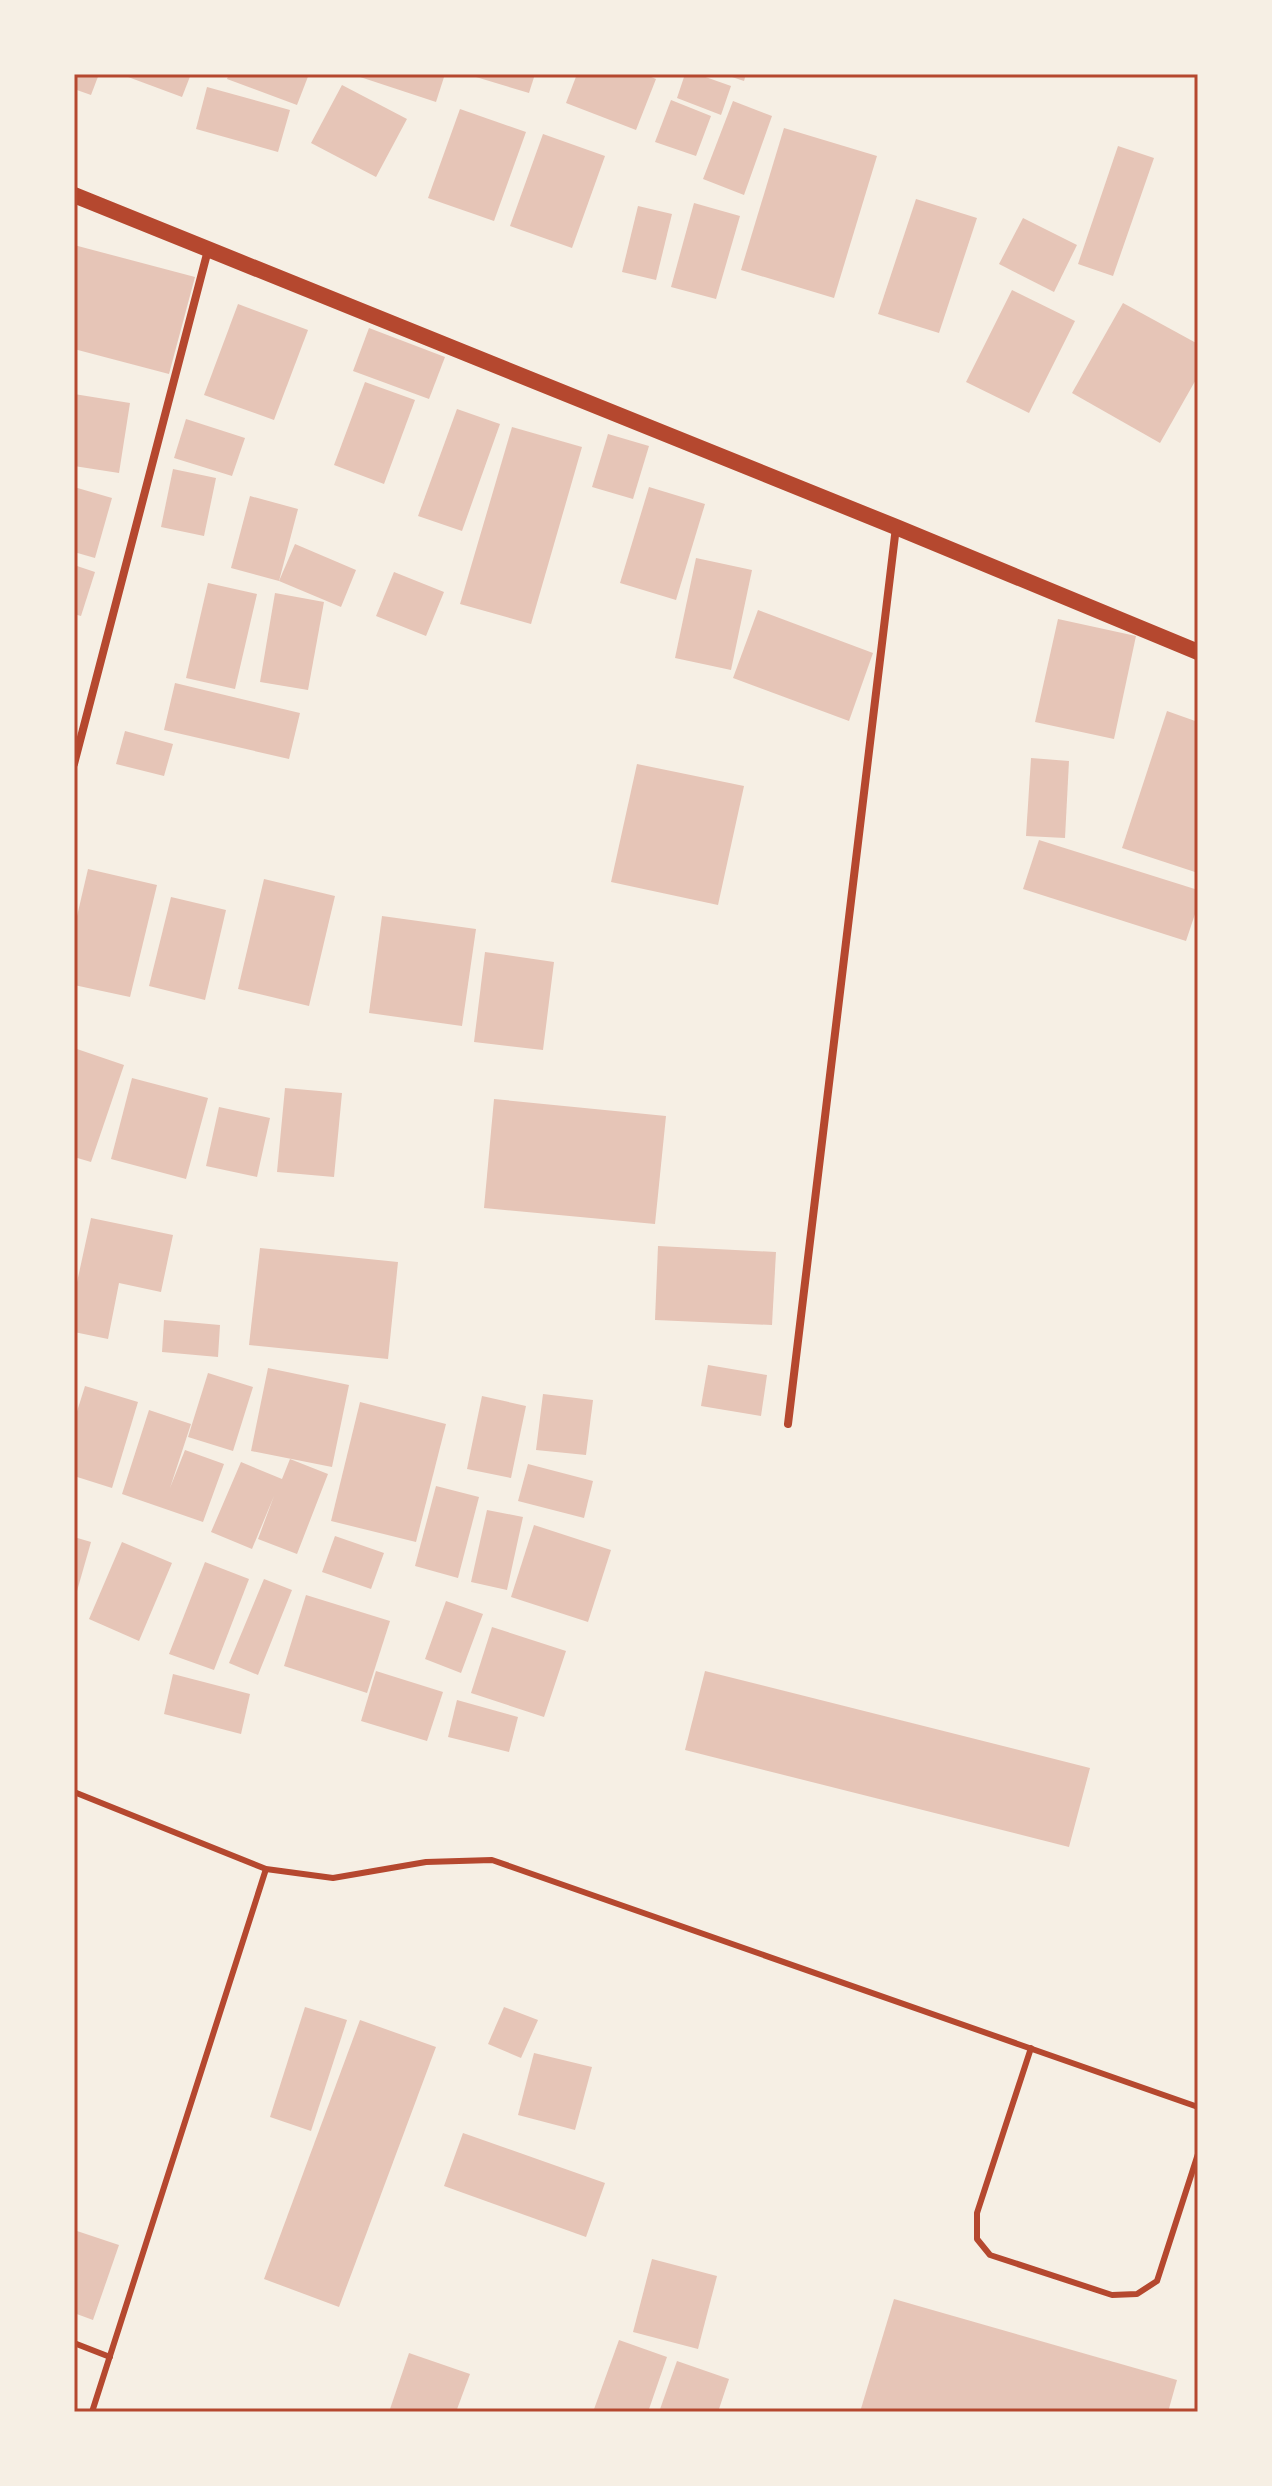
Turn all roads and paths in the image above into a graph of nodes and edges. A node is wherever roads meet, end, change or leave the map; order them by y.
1 (74, 195) edge
2 (208, 250) junction
3 (896, 527) junction
4 (1198, 652) edge
5 (74, 764) edge
6 (788, 1424) dead end
7 (74, 1792) edge
8 (266, 1869) junction
9 (1031, 2048) junction
10 (1198, 2107) edge
11 (1198, 2154) edge
12 (74, 2343) edge
13 (110, 2357) junction
14 (92, 2412) edge

1 - 2 main road
2 - 3 main road
2 - 5 street
3 - 4 main road
3 - 6 street
7 - 8 lane
8 - 9 lane
8 - 13 lane
9 - 10 lane
9 - 11 lane
12 - 13 lane
13 - 14 lane

